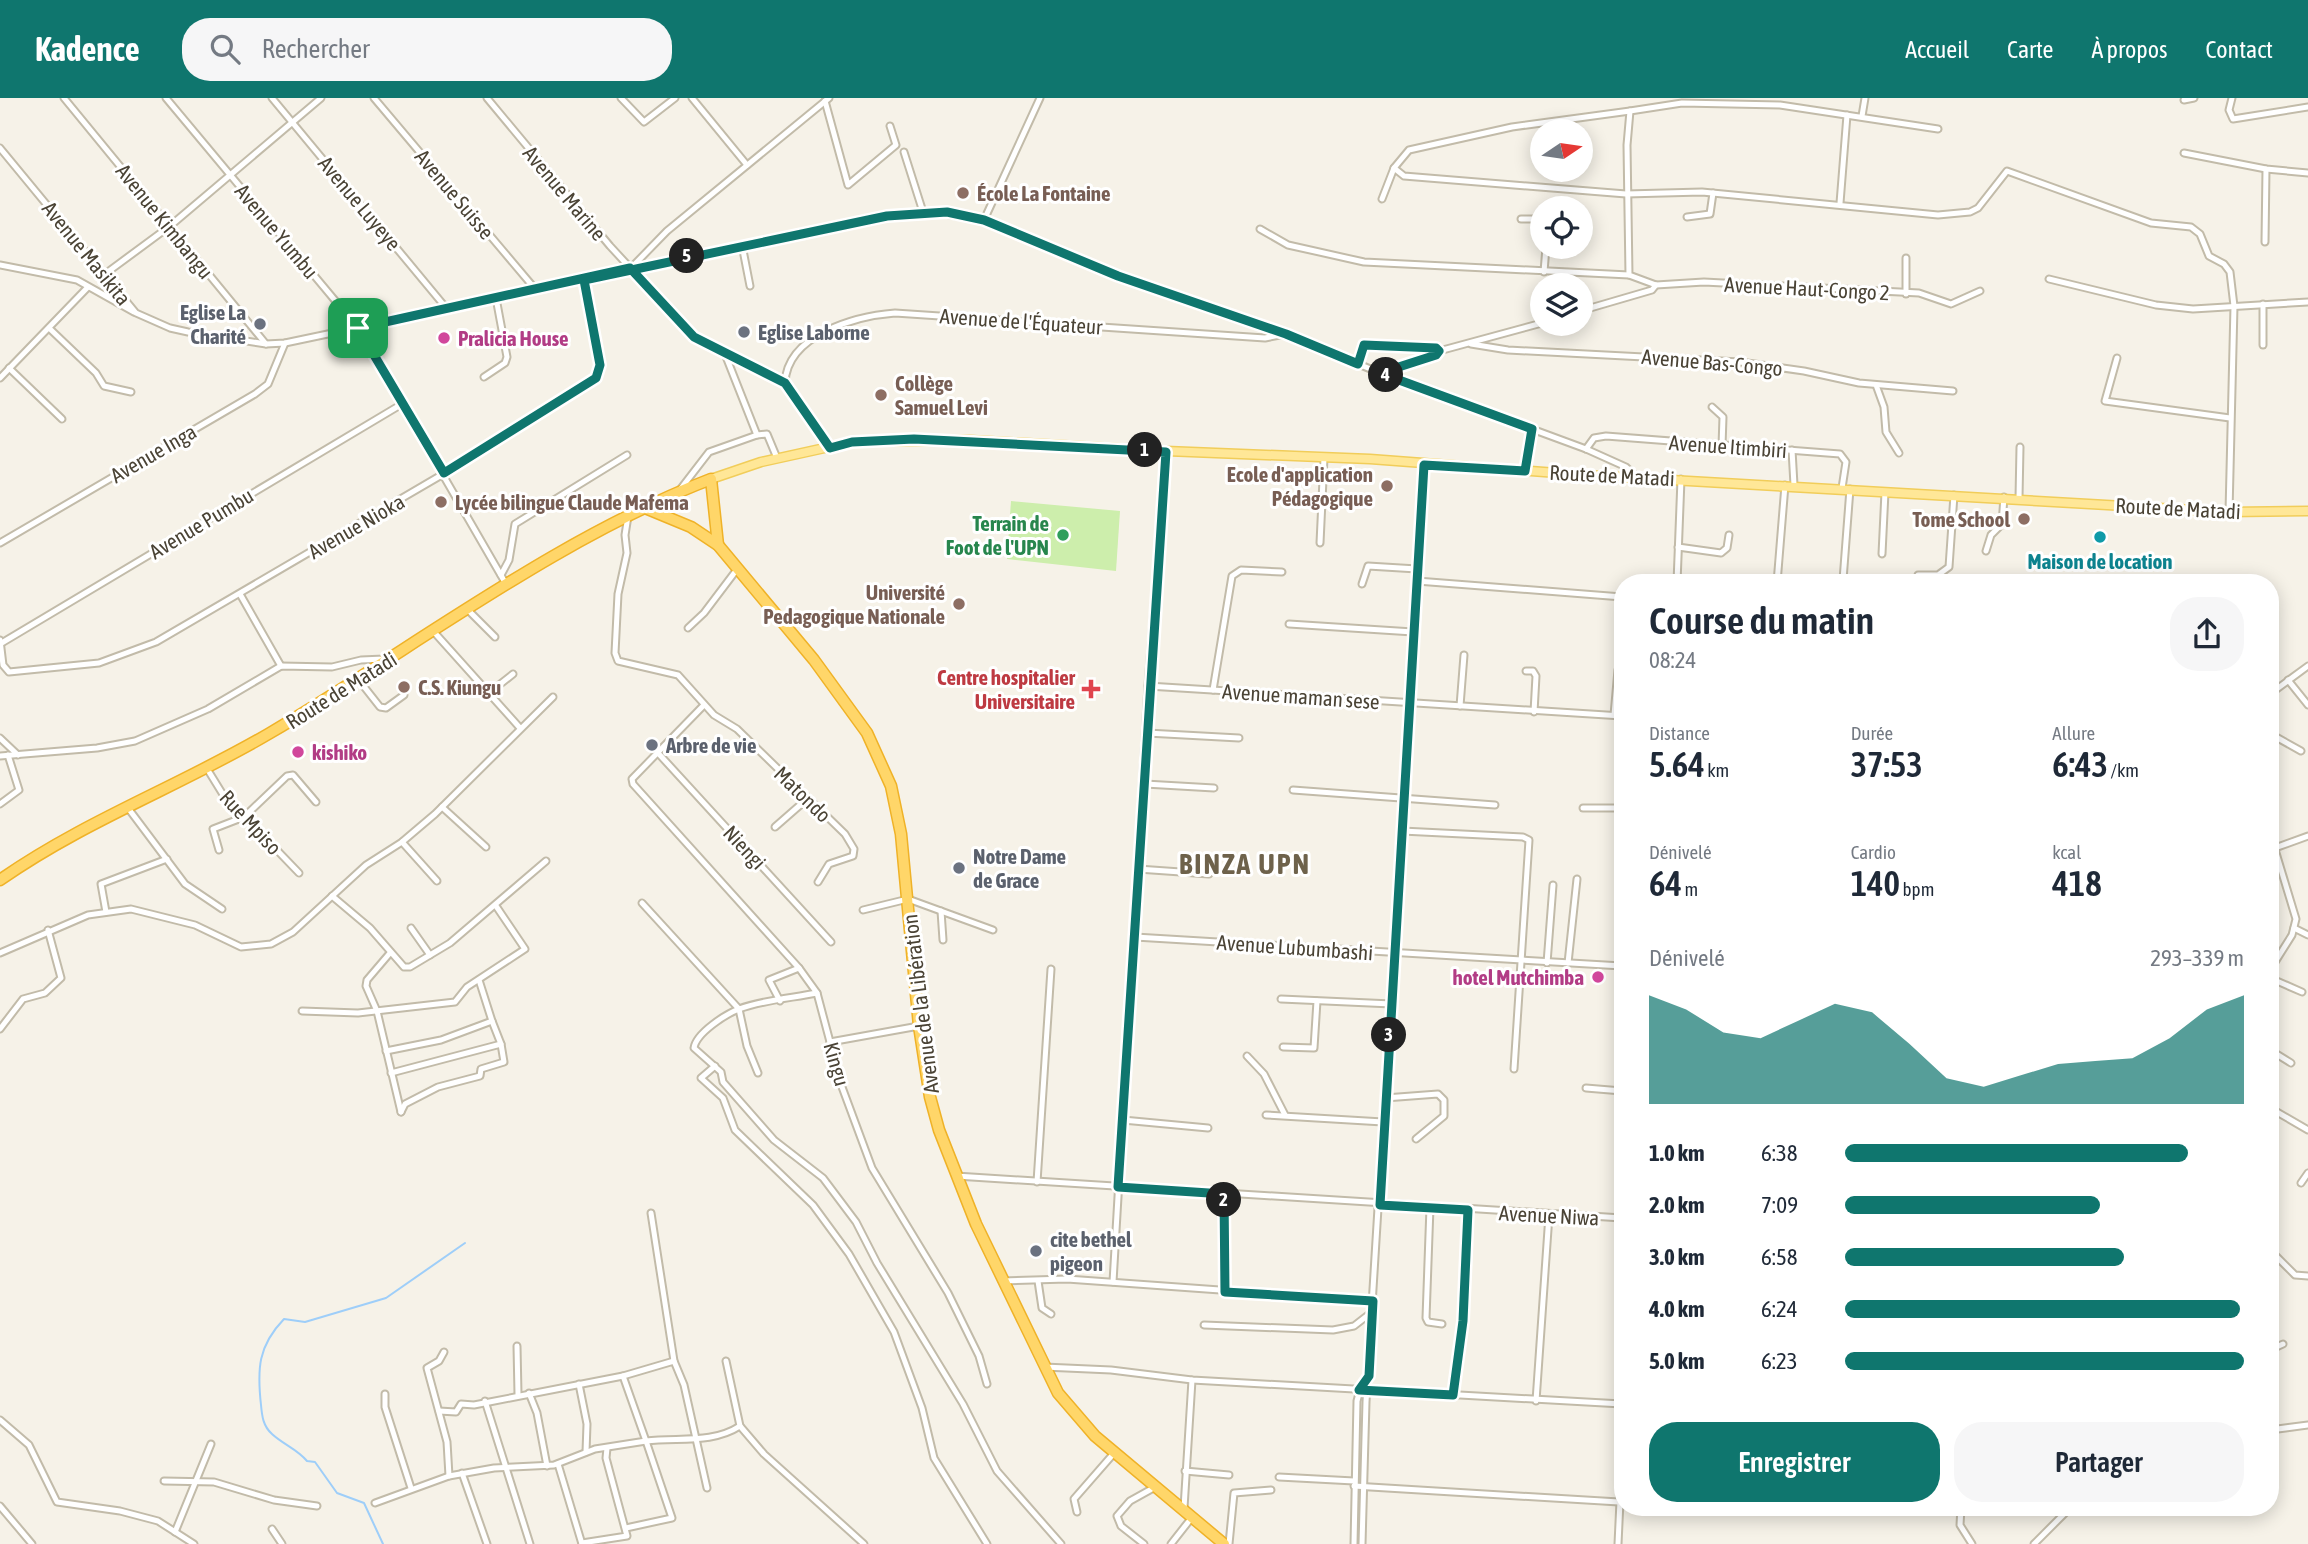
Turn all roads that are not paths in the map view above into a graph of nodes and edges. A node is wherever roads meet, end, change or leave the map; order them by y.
1 (64, 98) edge
2 (166, 98) edge
3 (272, 98) edge
4 (321, 98) edge
5 (374, 98) edge
6 (487, 98) edge
7 (621, 98) edge
8 (675, 98) edge
9 (692, 98) edge
10 (1040, 98) edge
11 (1761, 98) edge
12 (1865, 98) edge
13 (2194, 98) edge
14 (2232, 98) edge
15 (827, 99) edge
16 (2184, 100) dead end
17 (1760, 106) junction
18 (2308, 107) edge
19 (1630, 111) junction
20 (1847, 115) junction
21 (1862, 116) junction
22 (293, 122) junction
23 (890, 126) dead end
24 (1938, 129) dead end
25 (0, 148) edge
26 (904, 152) dead end
27 (2184, 153) dead end
28 (747, 165) junction
29 (1394, 168) junction
30 (2266, 169) junction
31 (2308, 173) edge
32 (230, 175) junction
33 (1713, 193) junction
34 (1629, 194) junction
35 (1382, 200) dead end
36 (1840, 203) junction
37 (923, 212) junction
38 (1687, 217) dead end
39 (1521, 219) dead end
40 (1530, 219) edge
41 (984, 220) junction
42 (170, 226) junction
43 (1260, 229) dead end
44 (2265, 242) dead end
45 (742, 245) junction
46 (1906, 258) dead end
47 (1546, 259) edge
48 (0, 265) edge
49 (630, 268) junction
50 (1545, 272) junction
51 (105, 274) junction
52 (1629, 275) junction
53 (2049, 279) dead end
54 (584, 280) junction
55 (1656, 285) junction
56 (750, 286) dead end
57 (88, 287) junction
58 (536, 290) junction
59 (1980, 291) dead end
60 (1906, 294) junction
61 (496, 298) junction
62 (2308, 302) edge
63 (2263, 304) junction
64 (2234, 306) junction
65 (1593, 307) edge
66 (447, 309) junction
67 (136, 313) junction
68 (1530, 327) edge
69 (49, 328) junction
70 (358, 328) junction
71 (1286, 334) junction
72 (285, 343) junction
73 (266, 344) junction
74 (1471, 344) junction
75 (2263, 345) dead end
76 (1439, 351) junction
77 (725, 354) junction
78 (2117, 358) dead end
79 (1358, 364) junction
80 (9, 368) junction
81 (1380, 373) junction
82 (484, 377) dead end
83 (0, 378) edge
84 (785, 383) junction
85 (1876, 385) junction
86 (1953, 391) dead end
87 (131, 392) dead end
88 (402, 404) junction
89 (1712, 407) dead end
90 (2230, 418) junction
91 (62, 419) dead end
92 (1532, 429) junction
93 (757, 435) junction
94 (1722, 446) junction
95 (2020, 447) dead end
96 (830, 448) junction
97 (1586, 449) junction
98 (1792, 450) junction
99 (1166, 452) junction
100 (1899, 453) dead end
101 (627, 455) dead end
102 (777, 458) junction
103 (1324, 458) junction
104 (1424, 465) junction
105 (1525, 471) junction
106 (444, 473) junction
107 (1638, 478) junction
108 (711, 479) junction
109 (1681, 479) junction
110 (1789, 485) junction
111 (1846, 488) junction
112 (678, 492) junction
113 (1885, 492) junction
114 (1954, 495) junction
115 (2004, 498) junction
116 (2019, 498) junction
117 (645, 508) junction
118 (2229, 512) junction
119 (2308, 512) edge
120 (628, 516) junction
121 (1729, 535) dead end
122 (0, 543) edge
123 (1320, 543) dead end
124 (718, 545) junction
125 (1678, 547) junction
126 (1986, 551) dead end
127 (1882, 554) dead end
128 (738, 568) junction
129 (1418, 569) junction
130 (1282, 572) dead end
131 (1677, 574) edge
132 (1778, 574) edge
133 (1843, 574) edge
134 (1939, 574) edge
135 (501, 575) junction
136 (1417, 581) junction
137 (1362, 584) dead end
138 (508, 587) junction
139 (240, 594) junction
140 (1614, 596) edge
141 (468, 610) junction
142 (1289, 624) dead end
143 (688, 628) dead end
144 (434, 632) junction
145 (1413, 632) junction
146 (495, 637) dead end
147 (0, 642) edge
148 (1464, 655) dead end
149 (391, 659) junction
150 (281, 666) junction
151 (2308, 666) edge
152 (1526, 671) dead end
153 (513, 674) dead end
154 (358, 679) junction
155 (2288, 680) junction
156 (1148, 686) junction
157 (2279, 687) edge
158 (1213, 690) junction
159 (489, 693) junction
160 (404, 695) dead end
161 (553, 697) dead end
162 (1410, 704) junction
163 (704, 705) junction
164 (2308, 705) edge
165 (1460, 706) junction
166 (1534, 712) junction
167 (1614, 715) edge
168 (520, 728) junction
169 (1147, 733) junction
170 (0, 738) edge
171 (1239, 738) dead end
172 (2279, 739) edge
173 (2301, 751) dead end
174 (658, 753) junction
175 (8, 755) junction
176 (19, 755) junction
177 (0, 756) edge
178 (206, 767) junction
179 (1145, 784) junction
180 (1214, 788) dead end
181 (1293, 790) dead end
182 (1404, 797) junction
183 (807, 799) junction
184 (316, 802) dead end
185 (0, 804) edge
186 (1495, 805) dead end
187 (442, 807) junction
188 (128, 808) junction
189 (1583, 808) dead end
190 (1614, 808) edge
191 (244, 817) junction
192 (775, 827) dead end
193 (1402, 831) junction
194 (2308, 836) edge
195 (402, 842) junction
196 (2279, 846) edge
197 (486, 847) dead end
198 (219, 850) dead end
199 (167, 859) junction
200 (546, 861) dead end
201 (2279, 863) edge
202 (1138, 869) junction
203 (299, 873) dead end
204 (1209, 874) dead end
205 (1577, 879) dead end
206 (0, 880) edge
207 (437, 881) dead end
208 (818, 883) dead end
209 (1553, 886) dead end
210 (332, 895) junction
211 (908, 899) junction
212 (642, 903) dead end
213 (496, 906) junction
214 (222, 909) dead end
215 (863, 910) dead end
216 (941, 911) junction
217 (106, 912) junction
218 (411, 928) dead end
219 (2294, 928) junction
220 (48, 930) junction
221 (993, 930) dead end
222 (2308, 935) edge
223 (1135, 937) junction
224 (943, 940) dead end
225 (831, 942) dead end
226 (0, 953) edge
227 (390, 953) junction
228 (1396, 954) junction
229 (2279, 954) edge
230 (430, 955) junction
231 (1521, 962) junction
232 (1547, 963) junction
233 (1568, 963) junction
234 (1614, 966) edge
235 (799, 968) junction
236 (1051, 969) dead end
237 (480, 980) junction
238 (2279, 982) edge
239 (2302, 992) dead end
240 (817, 993) junction
241 (1281, 999) dead end
242 (780, 1001) junction
243 (1317, 1001) junction
244 (1392, 1004) junction
245 (739, 1009) junction
246 (302, 1011) dead end
247 (377, 1011) junction
248 (492, 1021) junction
249 (919, 1026) junction
250 (0, 1029) edge
251 (830, 1042) junction
252 (501, 1044) junction
253 (1283, 1047) dead end
254 (386, 1051) junction
255 (1247, 1056) dead end
256 (2279, 1056) edge
257 (2291, 1063) dead end
258 (715, 1066) junction
259 (1514, 1069) dead end
260 (391, 1073) junction
261 (758, 1073) dead end
262 (1586, 1088) dead end
263 (1614, 1090) edge
264 (1385, 1098) junction
265 (2279, 1113) edge
266 (1266, 1115) dead end
267 (1285, 1115) junction
268 (1123, 1120) junction
269 (1383, 1122) junction
270 (1208, 1128) dead end
271 (2308, 1130) edge
272 (1416, 1139) dead end
273 (2308, 1173) edge
274 (956, 1176) junction
275 (1037, 1182) junction
276 (2301, 1183) dead end
277 (1118, 1187) junction
278 (1224, 1194) junction
279 (1380, 1205) junction
280 (1430, 1207) junction
281 (1468, 1210) junction
282 (651, 1213) dead end
283 (1549, 1215) junction
284 (1614, 1218) edge
285 (2279, 1259) edge
286 (2308, 1276) edge
287 (1002, 1281) junction
288 (1038, 1281) junction
289 (1113, 1282) junction
290 (1225, 1292) junction
291 (1373, 1301) junction
292 (1372, 1312) junction
293 (1051, 1314) dead end
294 (1442, 1324) dead end
295 (1204, 1325) dead end
296 (2283, 1345) dead end
297 (517, 1346) dead end
298 (2279, 1347) edge
299 (444, 1352) dead end
300 (674, 1361) junction
301 (726, 1361) dead end
302 (1044, 1367) junction
303 (622, 1376) junction
304 (1369, 1376) junction
305 (1192, 1380) junction
306 (579, 1384) junction
307 (987, 1384) dead end
308 (1359, 1390) junction
309 (1369, 1391) junction
310 (528, 1392) junction
311 (385, 1394) dead end
312 (518, 1394) junction
313 (1453, 1395) junction
314 (485, 1401) junction
315 (1536, 1401) junction
316 (1614, 1404) edge
317 (439, 1411) junction
318 (0, 1420) edge
319 (2308, 1425) edge
320 (740, 1426) junction
321 (2279, 1429) edge
322 (696, 1437) junction
323 (646, 1441) junction
324 (211, 1444) dead end
325 (607, 1448) junction
326 (586, 1452) junction
327 (1115, 1452) junction
328 (558, 1464) junction
329 (547, 1466) junction
330 (508, 1468) junction
331 (1185, 1471) junction
332 (462, 1473) junction
333 (1229, 1475) dead end
334 (449, 1476) junction
335 (1279, 1477) dead end
336 (197, 1479) junction
337 (164, 1481) dead end
338 (1354, 1484) junction
339 (1157, 1486) junction
340 (1363, 1486) junction
341 (411, 1488) junction
342 (707, 1488) dead end
343 (1271, 1490) dead end
344 (1614, 1502) edge
345 (375, 1503) dead end
346 (0, 1506) edge
347 (317, 1506) dead end
348 (1184, 1508) junction
349 (1077, 1511) dead end
350 (1193, 1516) junction
351 (1619, 1516) edge
352 (1960, 1516) edge
353 (2062, 1516) edge
354 (626, 1528) junction
355 (272, 1529) dead end
356 (175, 1532) junction
357 (32, 1544) edge
358 (194, 1544) edge
359 (282, 1544) edge
360 (487, 1544) edge
361 (530, 1544) edge
362 (582, 1544) edge
363 (864, 1544) edge
364 (987, 1544) edge
365 (1061, 1544) edge
366 (1144, 1544) edge
367 (1171, 1544) edge
368 (1227, 1544) edge
369 (1353, 1544) edge
370 (1362, 1544) edge
371 (1618, 1544) edge
372 (1972, 1544) edge
373 (2034, 1544) edge

1 - 42 street, Avenue Kimbangu
2 - 32 street, Avenue Yumbu
3 - 22 street, Avenue Luyeye
4 - 22 street
5 - 58 street, Avenue Suisse
6 - 49 street, Avenue Marine
7 - 8 street
9 - 28 street
10 - 41 street
11 - 17 street
12 - 21 street
13 - 16 street
14 - 18 street
15 - 23 street
15 - 28 street
17 - 19 street
17 - 20 street
19 - 29 street
19 - 34 street
20 - 21 street
20 - 36 street
21 - 24 street
22 - 32 street
22 - 66 street, Avenue Luyeye
25 - 51 street, Avenue Masikita
26 - 37 street
27 - 30 street
28 - 49 street
29 - 34 street
29 - 35 street
30 - 31 street
30 - 44 street
32 - 42 street
32 - 70 street, Avenue Yumbu
33 - 34 street
33 - 36 street
33 - 38 street
34 - 52 street
36 - 64 street
37 - 41 street, Avenue Masikita
37 - 45 street, Avenue Masikita
39 - 40 street
41 - 71 street, Avenue Masikita
42 - 51 street
42 - 73 street, Avenue Kimbangu
43 - 50 street, Avenue Haut-Congo 2
45 - 49 street, Avenue Masikita
45 - 56 street
46 - 60 street
47 - 50 street
48 - 57 street
49 - 54 street, Avenue Masikita
49 - 77 street, Avenue Marine
50 - 52 street, Avenue Haut-Congo 2
51 - 67 street, Avenue Masikita
52 - 55 street, Avenue Haut-Congo 2
53 - 64 street
54 - 58 street, Avenue Masikita
54 - 106 street, Avenue Nioka
55 - 60 street, Avenue Haut-Congo 2
55 - 65 street
57 - 67 street
57 - 69 street
58 - 61 street, Avenue Masikita
59 - 60 street, Avenue Haut-Congo 2
61 - 66 street, Avenue Masikita
61 - 82 street
62 - 63 street
63 - 64 street
63 - 75 street
64 - 90 street
66 - 70 street, Avenue Masikita
67 - 73 street, Avenue Masikita
68 - 74 street
69 - 80 street
69 - 87 street
70 - 72 street, Avenue Masikita
70 - 88 street, Avenue Yumbu
71 - 79 street, Avenue Masikita
71 - 84 street, Avenue de l'Équateur
72 - 73 street, Avenue Masikita
72 - 122 street, Avenue Inga
74 - 76 street
74 - 85 street, Avenue Bas-Congo
76 - 79 street
76 - 81 street
77 - 84 street, Avenue Marine
77 - 93 street
78 - 90 street
79 - 81 street, Avenue Masikita
80 - 83 street
80 - 91 street
81 - 92 street, Avenue Masikita
84 - 96 street, Avenue Marine
85 - 86 street, Avenue Bas-Congo
85 - 100 street
88 - 106 street, Avenue Yumbu
88 - 147 street, Avenue Pumbu
89 - 94 street
90 - 118 street
92 - 97 street, Avenue Masikita
92 - 105 street
93 - 102 street
93 - 112 street
94 - 97 street, Avenue Itimbiri
94 - 98 street, Avenue Itimbiri
95 - 116 street
96 - 99 main road, Route de Matadi
96 - 102 main road, Route de Matadi
97 - 107 street, Avenue Masikita
98 - 110 street
98 - 111 street, Avenue Itimbiri
99 - 103 main road, Route de Matadi
99 - 156 street
101 - 135 street
102 - 108 main road, Route de Matadi
103 - 104 main road, Route de Matadi
103 - 123 street
104 - 105 main road, Route de Matadi
104 - 129 street
105 - 107 main road, Route de Matadi
106 - 135 street, Avenue Yumbu
106 - 139 street, Avenue Nioka
107 - 109 main road, Route de Matadi
108 - 112 highway, Route de Matadi
108 - 124 highway
109 - 110 main road, Route de Matadi
109 - 125 street
110 - 111 main road, Route de Matadi
110 - 132 street
111 - 113 main road, Route de Matadi
111 - 133 street, Avenue Itimbiri
112 - 117 highway, Route de Matadi
113 - 114 main road, Route de Matadi
113 - 127 street
114 - 115 main road, Route de Matadi
114 - 134 street
115 - 116 main road, Route de Matadi
115 - 126 street
116 - 118 main road, Route de Matadi
117 - 120 highway, Route de Matadi
117 - 124 highway, Avenue de la Libération
118 - 119 main road, Route de Matadi
120 - 138 highway, Route de Matadi
120 - 163 street, Matondo
121 - 125 street
124 - 128 highway, Avenue de la Libération
125 - 131 street
128 - 143 street
128 - 211 highway, Avenue de la Libération
129 - 136 street
129 - 137 street
130 - 158 street
135 - 138 street, Avenue Yumbu
136 - 140 street
136 - 145 street
138 - 141 highway, Route de Matadi
139 - 147 street, Avenue Nioka
139 - 150 street
141 - 144 highway, Route de Matadi
141 - 146 street
142 - 145 street
144 - 149 highway, Route de Matadi
144 - 159 street
145 - 162 street
148 - 165 street
149 - 150 street
149 - 154 highway, Route de Matadi
150 - 176 street
151 - 155 street
152 - 166 street
153 - 159 street
154 - 160 street
154 - 178 highway, Route de Matadi
155 - 157 street
155 - 164 street
156 - 158 street, Avenue maman sese
156 - 169 street
158 - 162 street, Avenue maman sese
159 - 168 street
161 - 168 street
162 - 165 street, Avenue maman sese
162 - 182 street
163 - 174 street
163 - 183 street, Matondo
165 - 166 street, Avenue maman sese
166 - 167 street, Avenue maman sese
168 - 187 street
169 - 171 street
169 - 179 street
170 - 176 street
172 - 173 street
174 - 225 street, Niengi
174 - 235 street, Kingu
175 - 176 street
175 - 177 street
175 - 185 street
178 - 188 highway, Route de Matadi
178 - 191 street, Rue Mpiso
179 - 180 street
179 - 202 street
181 - 182 street
182 - 186 street
182 - 193 street
183 - 192 street
183 - 208 street, Matondo
184 - 191 street
187 - 195 street
187 - 197 street
188 - 199 street
188 - 206 highway, Route de Matadi
189 - 190 street
191 - 198 street
191 - 203 street, Rue Mpiso
193 - 228 street
193 - 231 street
194 - 196 street
195 - 207 street
195 - 210 street
199 - 214 street
199 - 217 street
200 - 213 street
201 - 219 street
202 - 204 street
202 - 223 street
205 - 233 street
209 - 232 street
210 - 217 street
210 - 227 street
211 - 215 street
211 - 216 street
211 - 249 highway, Avenue de la Libération
212 - 245 street
213 - 230 street
213 - 237 street
216 - 221 street
216 - 224 street
217 - 220 street
218 - 230 street
219 - 222 street
219 - 229 street
220 - 226 street
220 - 250 street
223 - 228 street, Avenue Lubumbashi
223 - 268 street
227 - 230 street
227 - 247 street
228 - 231 street, Avenue Lubumbashi
228 - 244 street
231 - 232 street, Avenue Lubumbashi
231 - 259 street
232 - 233 street, Avenue Lubumbashi
233 - 234 street, Avenue Lubumbashi
235 - 240 street, Kingu
235 - 242 street
236 - 275 street
237 - 247 street
237 - 248 street
238 - 239 street
240 - 242 street
240 - 251 street, Kingu
241 - 243 street
242 - 245 street
243 - 244 street
243 - 253 street
244 - 264 street
245 - 258 street
245 - 261 street
246 - 247 street
247 - 254 street
248 - 252 street
248 - 254 street
249 - 251 street
249 - 274 highway, Avenue de la Libération
251 - 307 street, Kingu
252 - 260 street
252 - 260 street
254 - 260 street
255 - 267 street
256 - 257 street
258 - 364 street
258 - 365 street
262 - 263 street
264 - 269 street
264 - 272 street
265 - 271 street
266 - 267 street
267 - 269 street
268 - 270 street
268 - 277 street
269 - 279 street
273 - 276 street
274 - 275 street, Avenue Niwa
274 - 287 highway, Avenue de la Libération
275 - 277 street, Avenue Niwa
277 - 278 street, Avenue Niwa
277 - 289 street
278 - 279 street, Avenue Niwa
278 - 290 street
279 - 280 street, Avenue Niwa
279 - 291 street
280 - 281 street, Avenue Niwa
280 - 294 street
281 - 283 street, Avenue Niwa
281 - 313 street
282 - 300 street
283 - 284 street, Avenue Niwa
283 - 315 street
285 - 286 street
287 - 288 street
287 - 302 highway, Avenue de la Libération
288 - 289 street
288 - 293 street
289 - 290 street
290 - 291 street
291 - 292 street
292 - 295 street
292 - 304 street
296 - 298 street
297 - 312 street
299 - 317 street
300 - 303 street
300 - 322 street
301 - 320 street
302 - 305 street
302 - 327 highway, Avenue de la Libération
303 - 306 street
303 - 323 street
304 - 308 street
304 - 309 street
305 - 308 street
305 - 331 street
306 - 310 street
306 - 326 street
308 - 309 street
308 - 338 street
309 - 313 street
309 - 340 street
310 - 312 street
310 - 329 street
311 - 341 street
312 - 314 street
313 - 315 street
314 - 317 street
314 - 330 street
315 - 316 street
317 - 334 street
318 - 356 street
319 - 321 street
320 - 322 street
320 - 363 street
322 - 323 street
322 - 342 street
323 - 325 street
323 - 354 street
324 - 336 street
325 - 326 street
325 - 354 street
326 - 328 street
327 - 339 highway, Avenue de la Libération
327 - 349 street
328 - 329 street
328 - 362 street
329 - 330 street
330 - 332 street
330 - 361 street
331 - 333 street
331 - 348 street
332 - 334 street
332 - 360 street
334 - 341 street
335 - 338 street
336 - 337 street
336 - 347 street
336 - 356 street
338 - 340 street
338 - 369 street
339 - 348 highway, Avenue de la Libération
339 - 366 street
340 - 344 street
340 - 370 street
341 - 345 street
343 - 368 street
346 - 357 street
348 - 350 highway, Avenue de la Libération
350 - 367 street
350 - 368 highway, Avenue de la Libération
351 - 371 street
352 - 372 street
353 - 373 street
354 - 362 street
355 - 359 street
356 - 358 street

